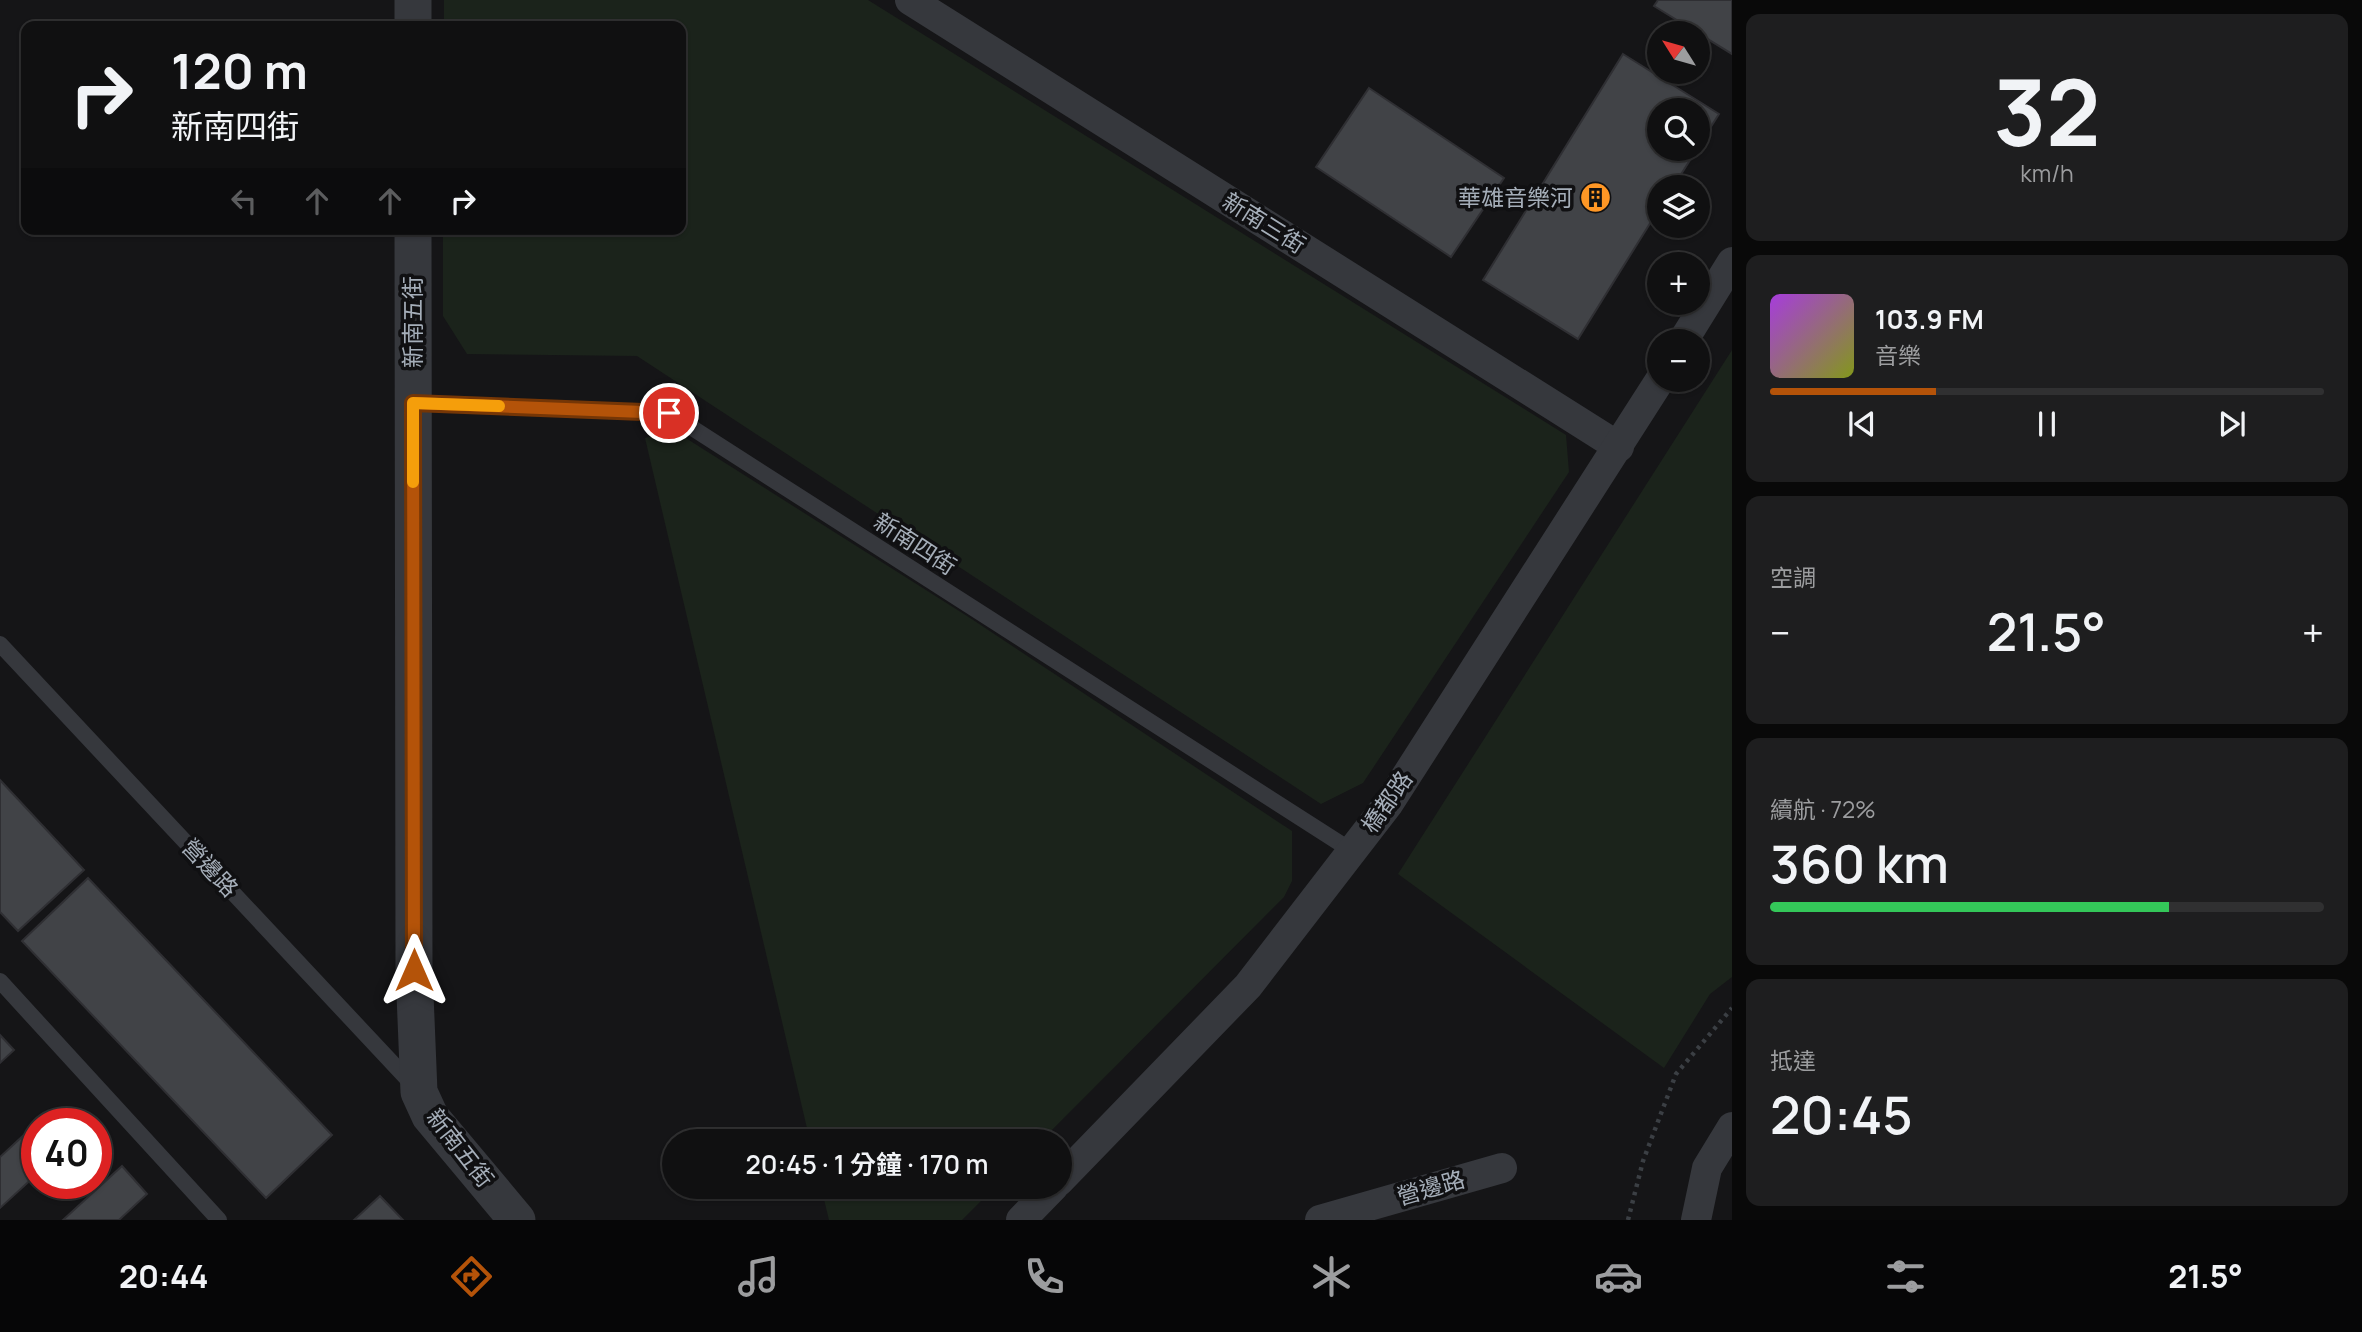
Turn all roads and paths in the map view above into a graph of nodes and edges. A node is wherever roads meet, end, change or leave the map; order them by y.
1 (413, 0) edge
2 (910, 0) edge
3 (413, 21) edge
4 (413, 235) edge
5 (1732, 262) edge
6 (1690, 329) edge
7 (1653, 392) edge
8 (413, 403) junction
9 (1619, 447) junction
10 (0, 644) edge
11 (1352, 851) junction
12 (0, 981) edge
13 (1732, 1009) edge
14 (419, 1092) junction
15 (1732, 1127) edge
16 (1072, 1168) edge
17 (1502, 1168) dead end
18 (1041, 1199) edge
19 (219, 1220) edge
20 (517, 1220) edge
21 (1021, 1220) edge
22 (1320, 1220) edge
23 (1628, 1220) edge
24 (1696, 1220) edge

1 - 3 street
2 - 9 street, 新南三街
4 - 8 street, 新南五街
5 - 6 street
7 - 9 street, 橋都路
8 - 11 lane, 新南四街
8 - 14 street, 新南五街
9 - 11 street, 橋都路
10 - 14 lane, 營邊路
11 - 16 street, 橋都路
12 - 19 lane
13 - 23 path
14 - 20 street, 新南五街
15 - 24 street
17 - 22 street, 營邊路
18 - 21 street

